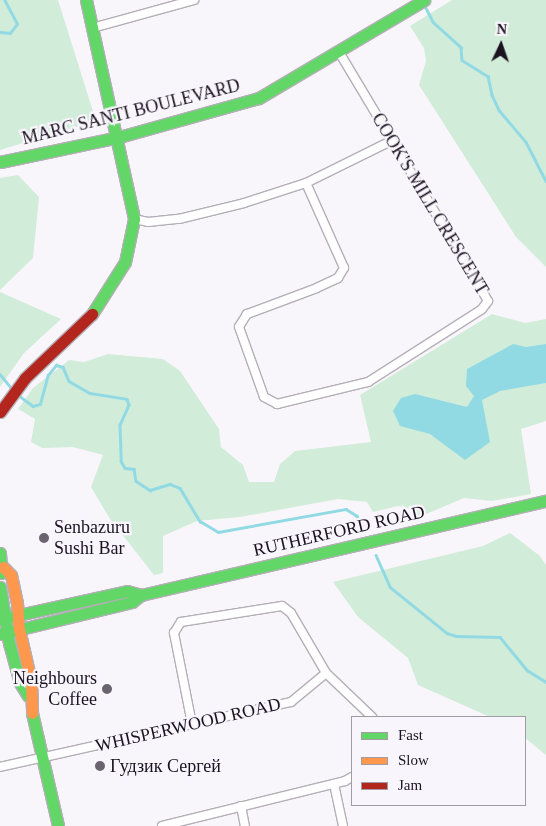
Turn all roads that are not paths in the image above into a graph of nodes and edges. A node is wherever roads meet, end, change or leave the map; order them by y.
1 (86, 0) edge
2 (194, 0) edge
3 (424, 0) edge
4 (92, 28) junction
5 (339, 52) junction
6 (120, 137) junction
7 (392, 141) junction
8 (0, 162) edge
9 (306, 183) junction
10 (134, 219) junction
11 (0, 412) edge
12 (546, 501) edge
13 (0, 553) edge
14 (1, 570) edge
15 (0, 587) edge
16 (141, 595) junction
17 (18, 614) junction
18 (3, 618) edge
19 (9, 632) edge
20 (326, 673) junction
21 (371, 716) edge
22 (192, 724) junction
23 (41, 758) junction
24 (0, 767) edge
25 (351, 777) edge
26 (334, 784) junction
27 (241, 806) junction
28 (58, 826) edge
29 (162, 826) edge
30 (245, 826) edge
31 (343, 826) edge

1 - 4 street
2 - 4 street
3 - 5 street, MARC SANTI BOULEVARD
4 - 6 street
5 - 6 street, MARC SANTI BOULEVARD
5 - 7 street, COOK'S MILL CRESCENT
6 - 8 street, MARC SANTI BOULEVARD
6 - 10 street
7 - 9 street
7 - 9 street, COOK'S MILL CRESCENT
9 - 10 street
10 - 11 street
12 - 16 street, RUTHERFORD ROAD
13 - 14 street
14 - 17 street
15 - 18 street
16 - 17 street, RUTHERFORD ROAD
16 - 19 street, RUTHERFORD ROAD
17 - 18 street, RUTHERFORD ROAD
17 - 19 street
18 - 19 street
19 - 23 street
20 - 21 street
20 - 22 street, WHISPERWOOD ROAD
20 - 22 street
22 - 23 street, WHISPERWOOD ROAD
23 - 24 street, WHISPERWOOD ROAD
23 - 28 street
25 - 26 street
26 - 27 street
26 - 31 street
27 - 29 street
27 - 30 street

